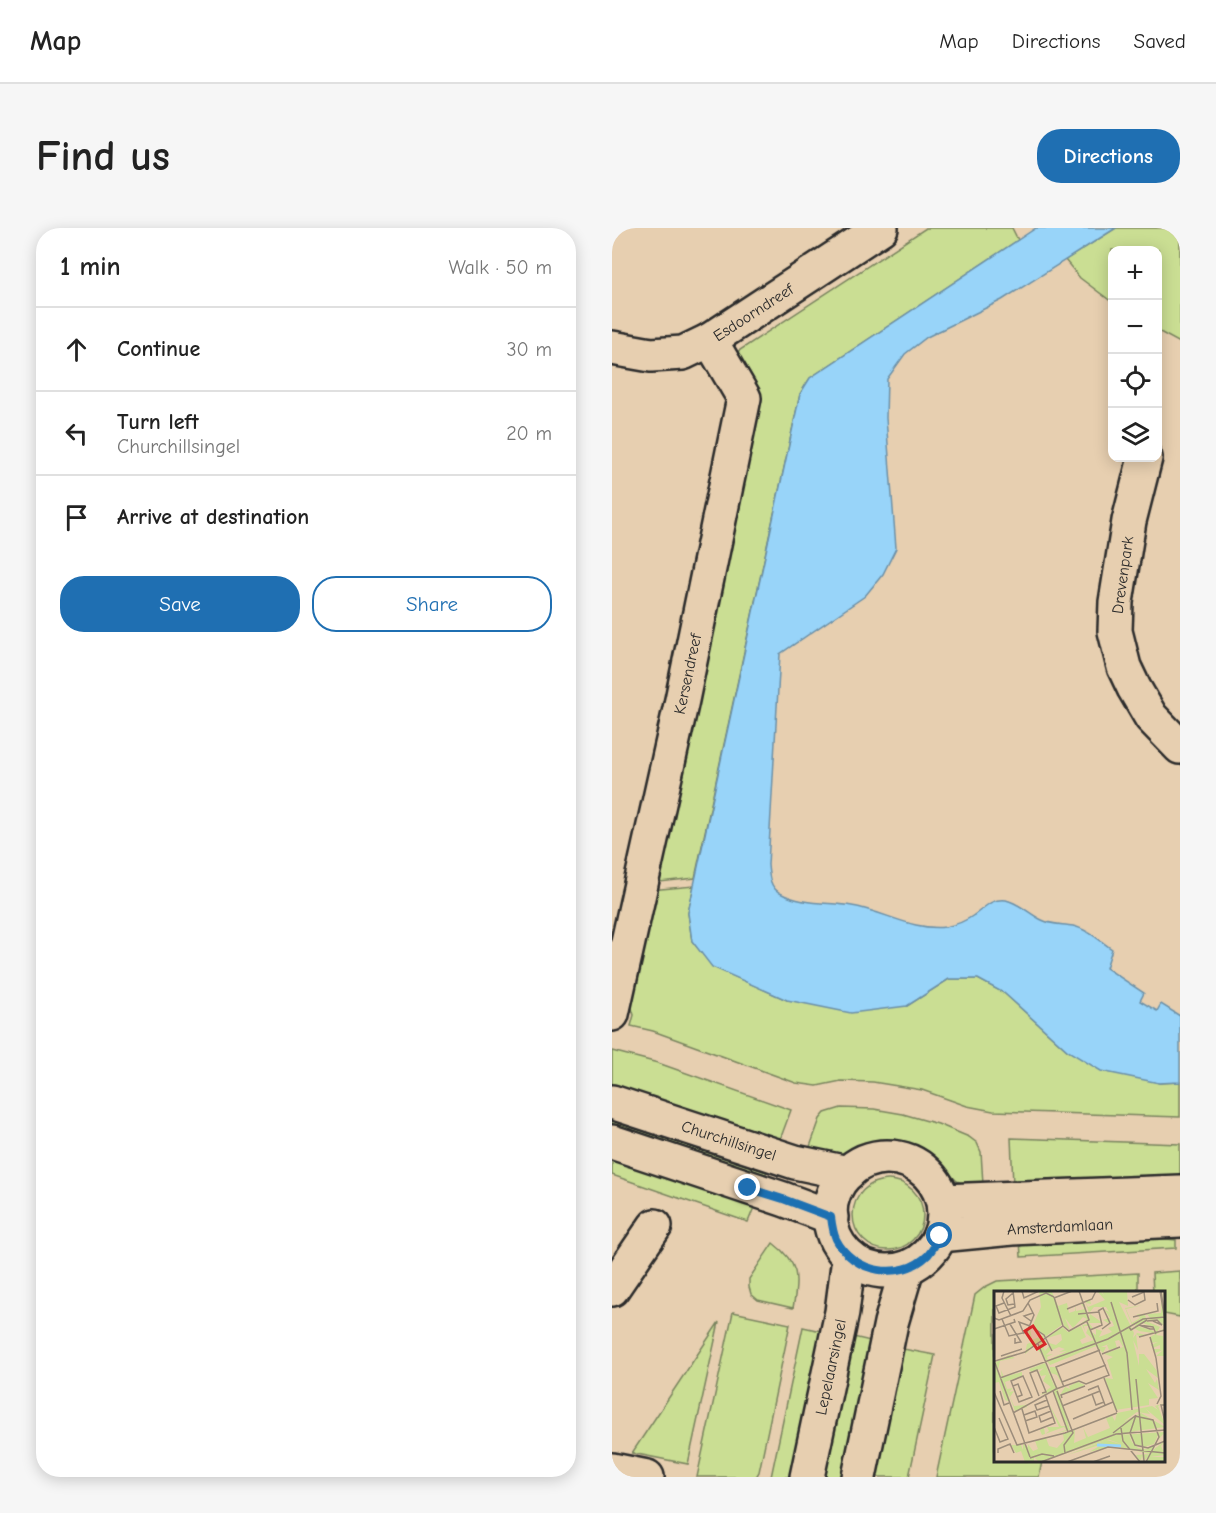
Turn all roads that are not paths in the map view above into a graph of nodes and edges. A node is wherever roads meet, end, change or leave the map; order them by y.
1 (881, 228) edge
2 (710, 340) junction
3 (612, 348) edge
4 (1144, 462) edge
5 (1180, 747) edge
6 (612, 1014) edge
7 (612, 1102) edge
8 (612, 1142) edge
9 (848, 1173) junction
10 (1180, 1192) edge
11 (943, 1201) junction
12 (831, 1217) junction
13 (1180, 1220) edge
14 (655, 1226) dead end
15 (940, 1236) junction
16 (849, 1257) junction
17 (907, 1268) junction
18 (612, 1289) edge
19 (612, 1470) edge
20 (647, 1477) edge
21 (807, 1477) edge
22 (859, 1477) edge

1 - 2 street, Esdoorndreef
2 - 3 street, Esdoorndreef
2 - 6 street, Kersendreef
4 - 5 street, Drevenpark
7 - 9 street, Churchillsingel
8 - 12 street
9 - 11 street
9 - 12 street
10 - 11 street, Amsterdamlaan
11 - 15 street
12 - 16 street
13 - 15 street, Amsterdamlaan
14 - 18 street
15 - 17 street
16 - 17 street
16 - 21 street, Lepelaarsingel
17 - 22 street
19 - 20 street

